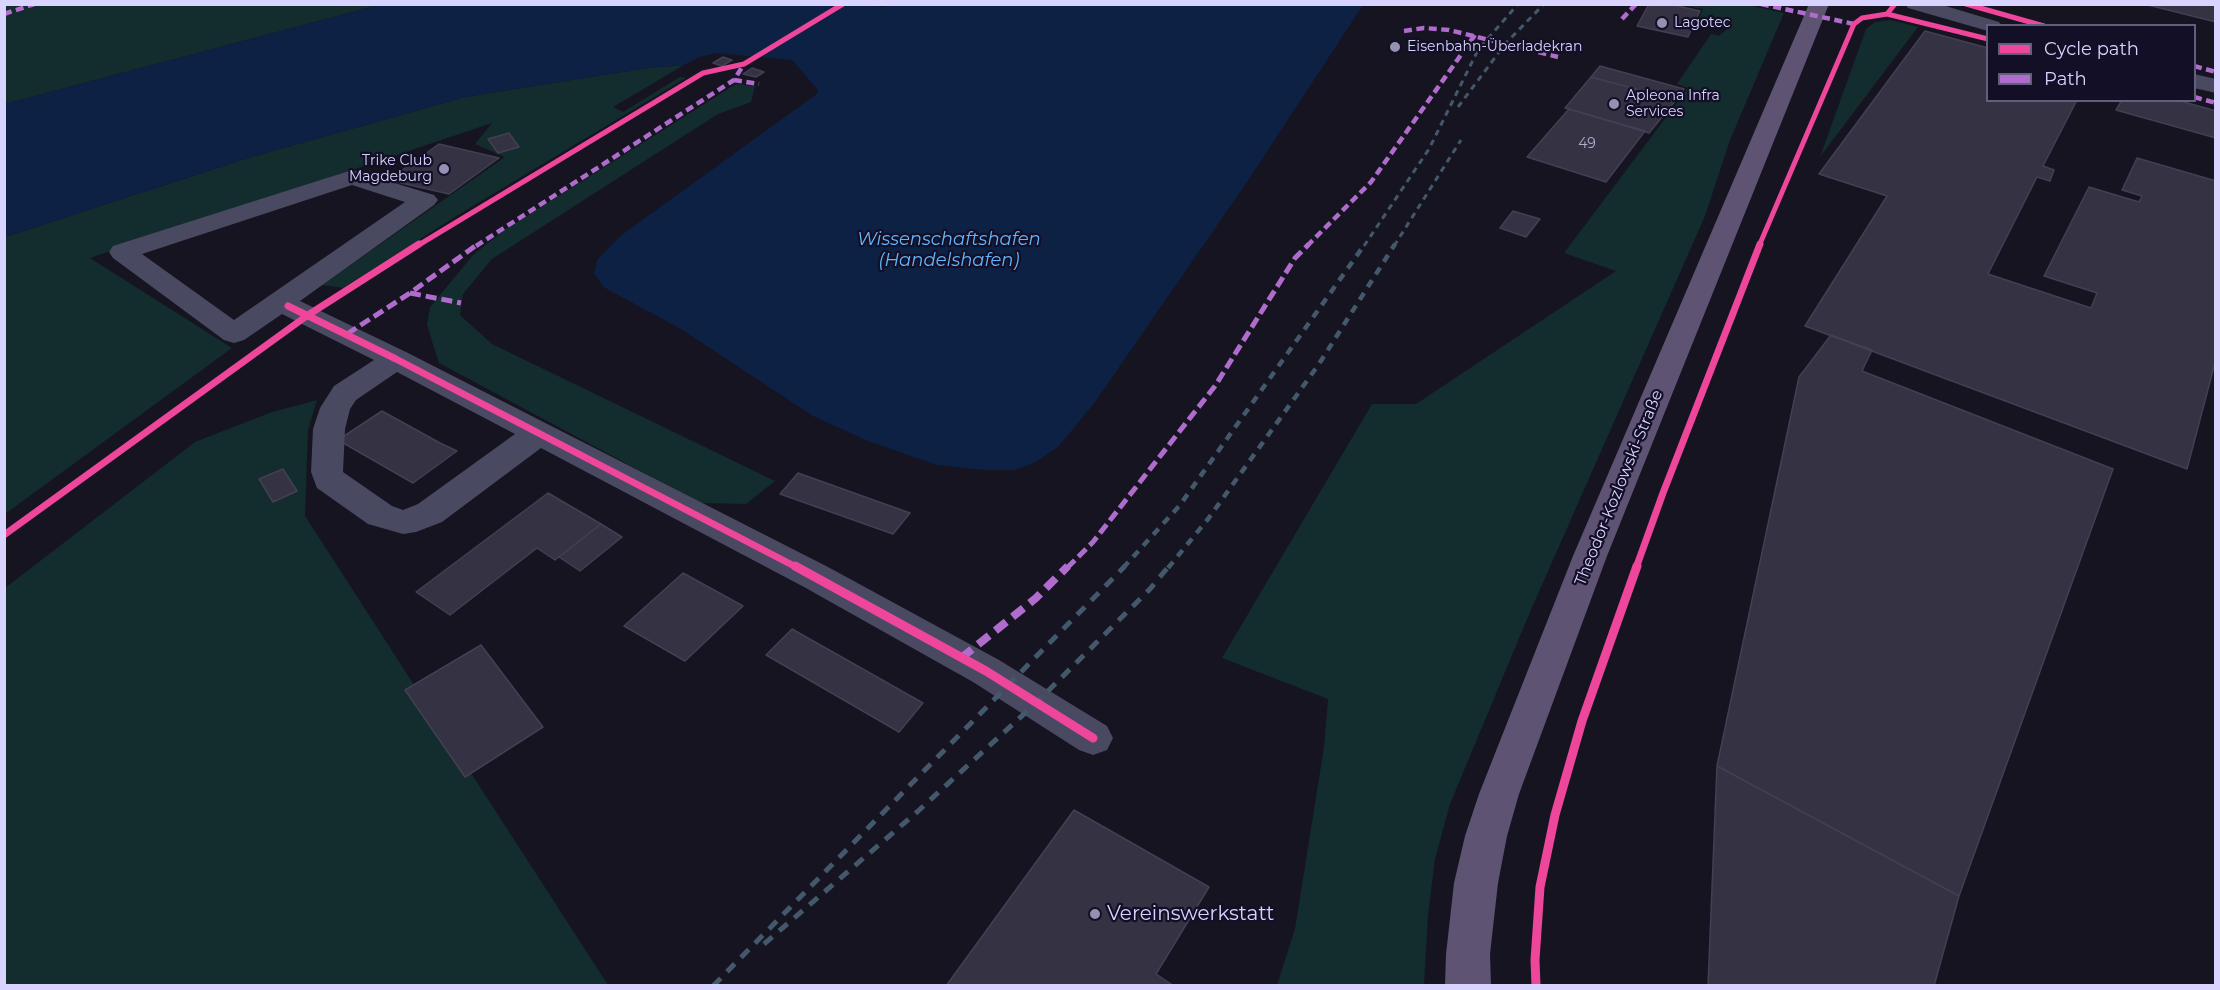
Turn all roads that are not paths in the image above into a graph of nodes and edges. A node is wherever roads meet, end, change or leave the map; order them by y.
1 (1819, 4) edge
2 (1915, 4) edge
3 (1986, 24) edge
4 (2196, 81) edge
5 (2216, 86) edge
6 (288, 306) dead end
7 (234, 334) joint
8 (396, 359) junction
9 (539, 433) junction
10 (1092, 738) dead end
11 (1468, 986) edge

1 - 11 main road, Theodor-Kozlowski-Straße
2 - 3 street
4 - 5 street
6 - 8 street
7 - 7 street
8 - 9 street
8 - 9 street
9 - 10 street

